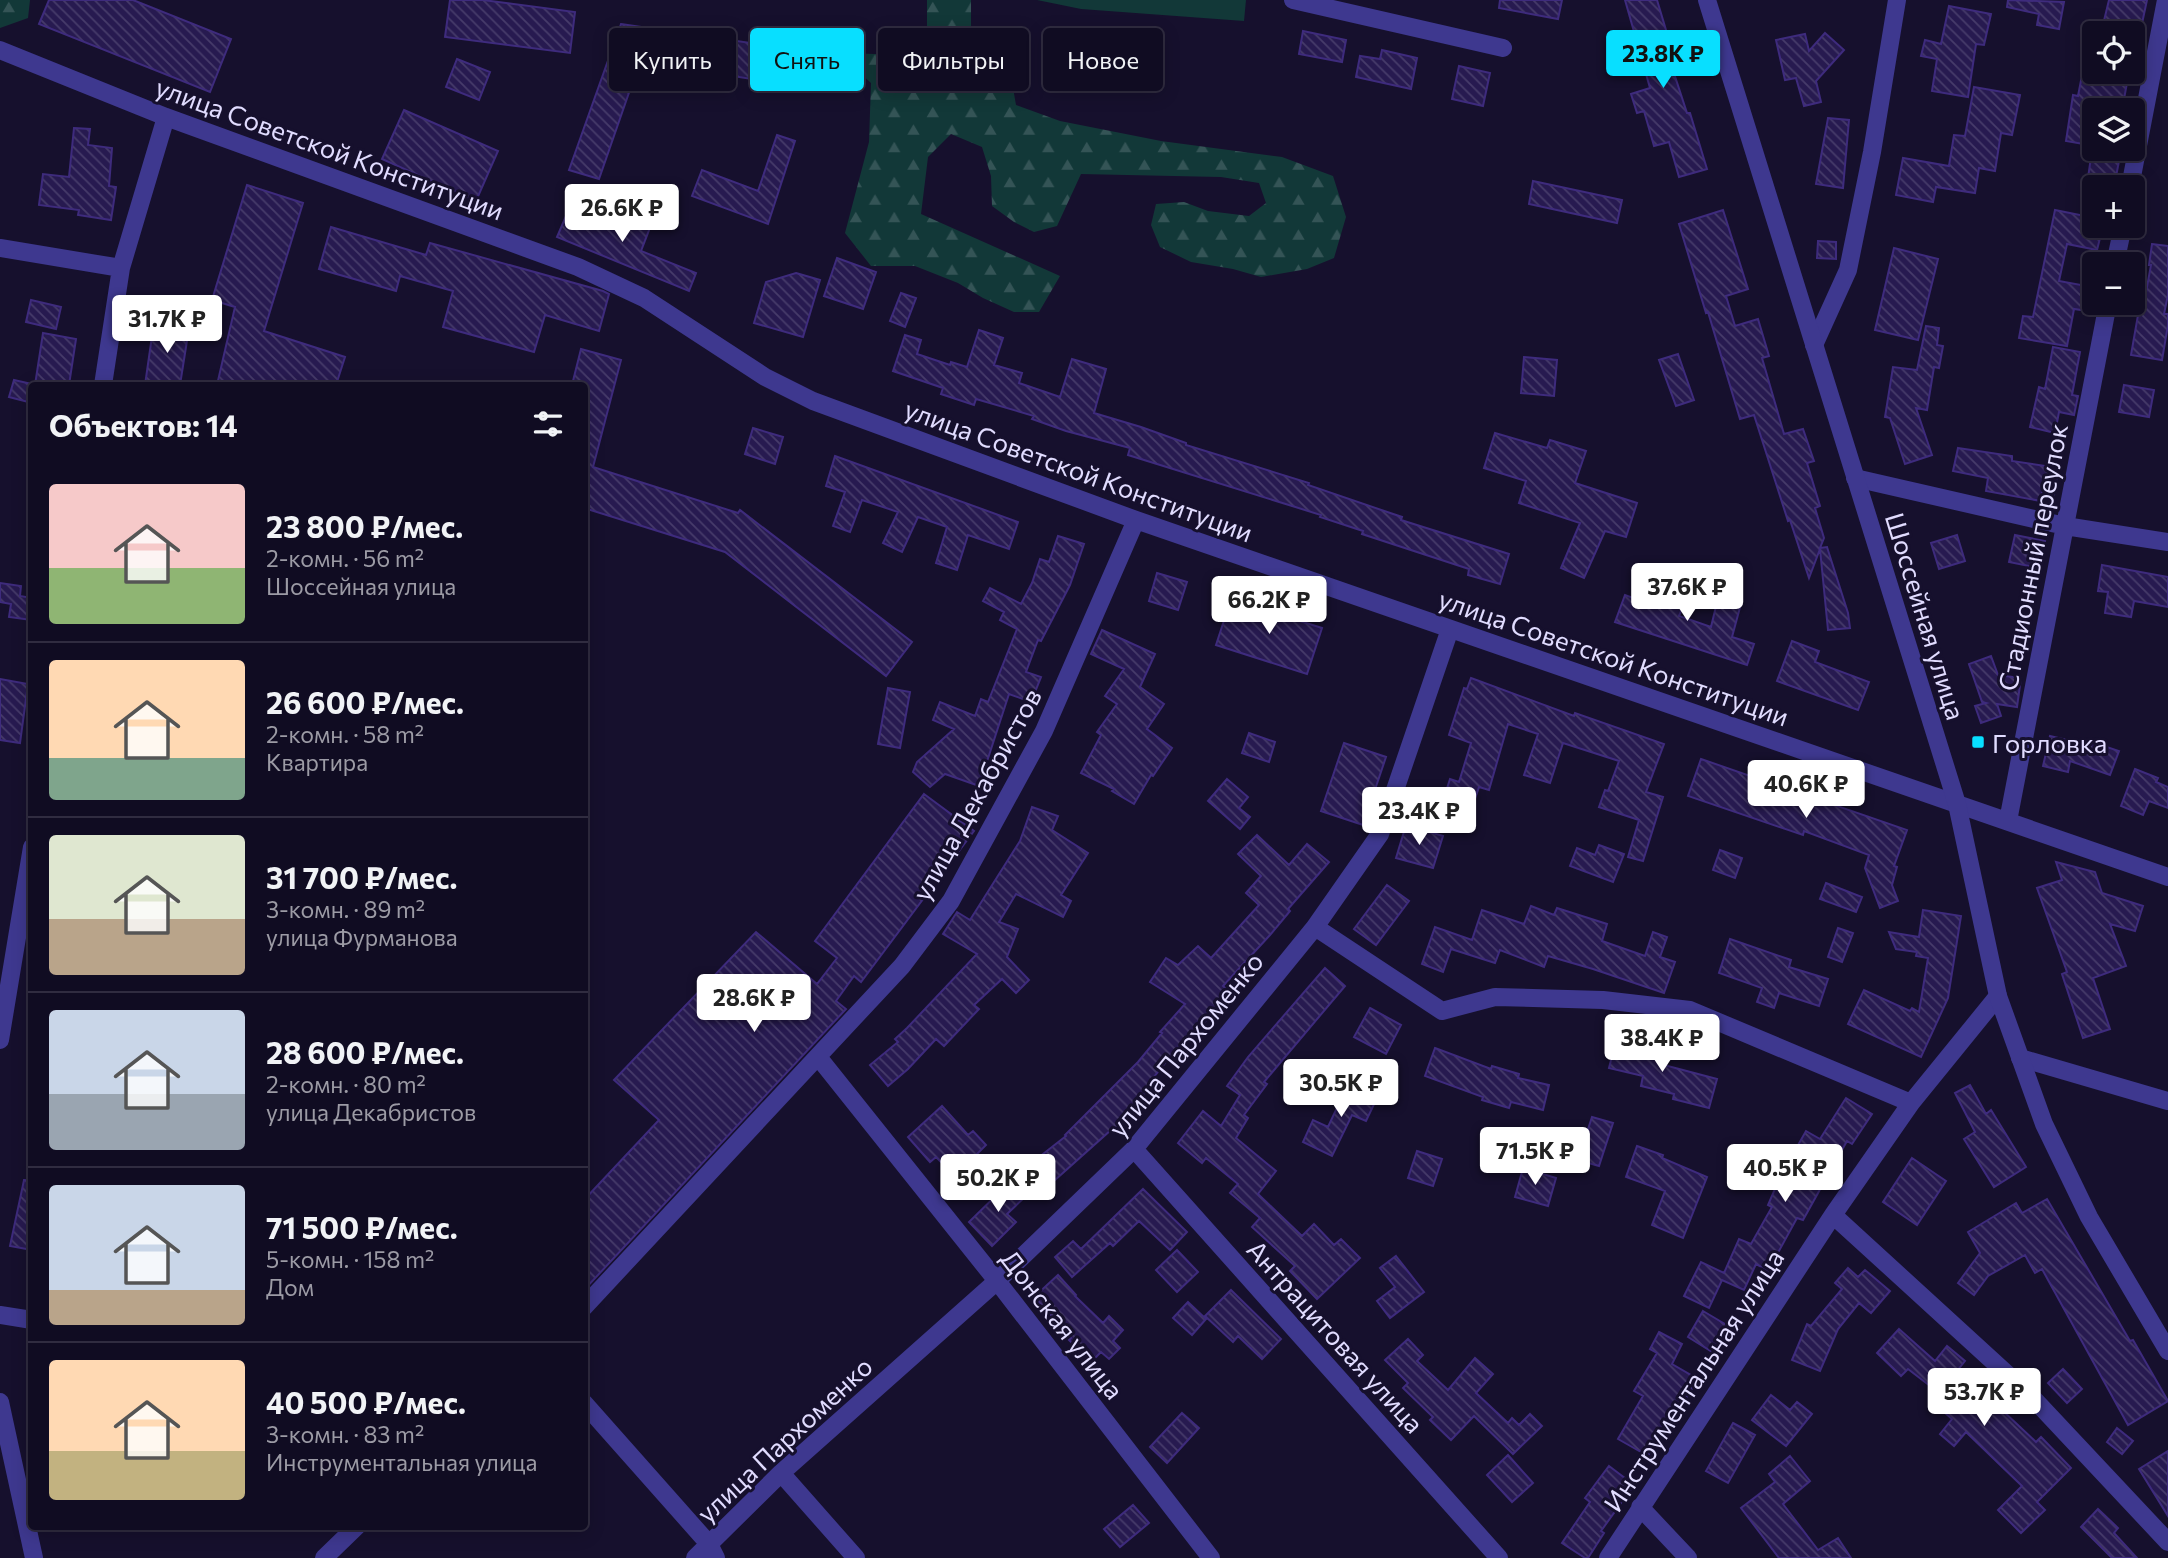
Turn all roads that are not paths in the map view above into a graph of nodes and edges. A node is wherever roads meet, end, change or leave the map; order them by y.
1 (1293, 0) edge
2 (1707, 0) edge
3 (1897, 0) edge
4 (2166, 0) edge
5 (1503, 48) dead end
6 (0, 50) edge
7 (166, 117) junction
8 (2132, 175) edge
9 (0, 248) edge
10 (121, 268) junction
11 (2106, 315) edge
12 (1814, 345) junction
13 (103, 382) edge
14 (1854, 478) junction
15 (1136, 520) junction
16 (2065, 526) junction
17 (2168, 542) edge
18 (1450, 629) junction
19 (1957, 804) junction
20 (2008, 821) junction
21 (28, 871) edge
22 (2168, 877) edge
23 (1315, 927) junction
24 (1998, 996) junction
25 (0, 1041) edge
26 (819, 1058) junction
27 (2020, 1058) junction
28 (2168, 1101) edge
29 (1911, 1103) junction
30 (1134, 1149) junction
31 (1833, 1215) junction
32 (997, 1281) junction
33 (588, 1303) edge
34 (0, 1314) edge
35 (28, 1319) edge
36 (2168, 1351) edge
37 (0, 1402) edge
38 (588, 1408) edge
39 (781, 1473) junction
40 (1640, 1507) junction
41 (354, 1530) edge
42 (2168, 1542) edge
43 (712, 1551) edge
44 (34, 1558) edge
45 (324, 1558) edge
46 (695, 1558) edge
47 (856, 1558) edge
48 (1211, 1558) edge
49 (1499, 1558) edge
50 (1608, 1558) edge
51 (1688, 1558) edge

1 - 5 street
2 - 12 street, Шоссейная улица
3 - 12 street
4 - 8 street
6 - 7 street, улица Советской Конституции
7 - 10 street
7 - 15 street, улица Советской Конституции
9 - 10 street
10 - 13 street
11 - 16 street, Стадионный переулок
12 - 14 street, Шоссейная улица
14 - 16 street
14 - 19 street, Шоссейная улица
15 - 18 street, улица Советской Конституции
15 - 26 street, улица Декабристов
16 - 17 street
16 - 20 street, Стадионный переулок
18 - 19 street, улица Советской Конституции
18 - 23 street, улица Пархоменко
19 - 20 street, улица Советской Конституции
19 - 24 street, Шоссейная улица
20 - 22 street, улица Советской Конституции
21 - 25 street
23 - 29 street
23 - 30 street, улица Пархоменко
24 - 27 street, Шоссейная улица
24 - 29 street, Инструментальная улица
26 - 32 street, Донская улица
26 - 33 street, улица Декабристов
27 - 28 street
27 - 36 street, Шоссейная улица
29 - 31 street, Инструментальная улица
30 - 32 street, улица Пархоменко
30 - 49 street, Антрацитовая улица
31 - 40 street, Инструментальная улица
31 - 42 street
32 - 39 street, улица Пархоменко
32 - 48 street, Донская улица
34 - 35 street
37 - 44 street
38 - 43 street
39 - 43 street, улица Пархоменко
39 - 47 street
40 - 50 street, Инструментальная улица
40 - 51 street
41 - 45 street
43 - 46 street, улица Пархоменко

